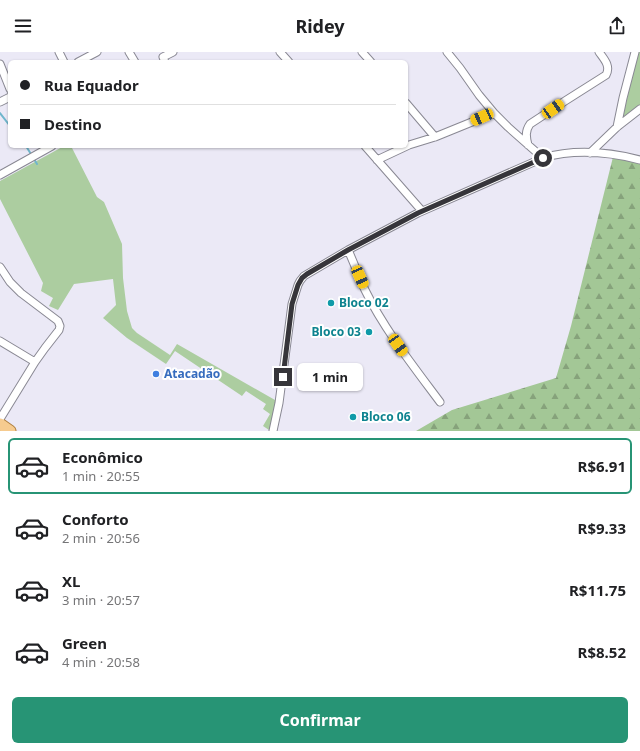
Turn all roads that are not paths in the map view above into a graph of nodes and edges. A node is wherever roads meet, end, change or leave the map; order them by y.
1 (97, 52) edge
2 (173, 52) edge
3 (280, 52) edge
4 (362, 52) edge
5 (447, 52) edge
6 (599, 52) edge
7 (635, 52) edge
8 (82, 60) edge
9 (164, 60) edge
10 (287, 60) edge
11 (369, 60) edge
12 (0, 64) edge
13 (8, 84) edge
14 (408, 105) edge
15 (640, 109) edge
16 (494, 112) junction
17 (617, 127) junction
18 (435, 137) junction
19 (408, 145) edge
20 (528, 145) junction
21 (48, 148) edge
22 (367, 148) edge
23 (403, 148) edge
24 (590, 153) junction
25 (543, 158) junction
26 (378, 160) junction
27 (640, 160) edge
28 (0, 175) edge
29 (422, 211) junction
30 (348, 250) junction
31 (0, 267) edge
32 (0, 341) edge
33 (35, 362) junction
34 (440, 402) dead end
35 (0, 419) edge
36 (0, 424) edge
37 (10, 431) edge
38 (274, 431) edge

1 - 8 street
2 - 9 street
3 - 10 street
4 - 11 street
5 - 16 street
6 - 20 street
7 - 17 street
12 - 13 street
14 - 18 street
15 - 17 street
16 - 18 street
16 - 20 street
17 - 24 street
18 - 19 street
20 - 25 street
21 - 28 street
22 - 26 street
23 - 26 street
24 - 25 street
24 - 27 street
25 - 29 street
26 - 29 street
29 - 30 street
30 - 34 street
30 - 38 street
31 - 33 street
32 - 33 street
33 - 35 street
36 - 37 main road

